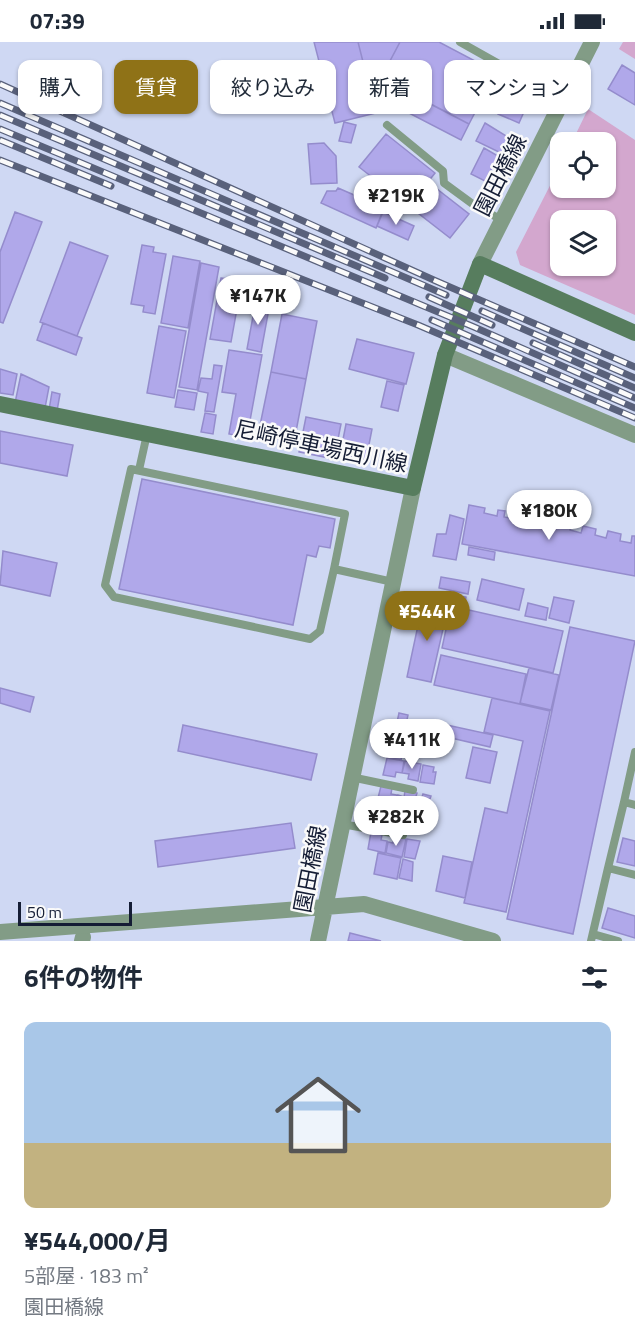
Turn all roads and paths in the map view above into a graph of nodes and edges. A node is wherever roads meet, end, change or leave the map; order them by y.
1 (460, 42) edge
2 (592, 42) edge
3 (492, 60) edge
4 (583, 60) edge
5 (556, 114) edge
6 (387, 125) dead end
7 (502, 220) junction
8 (480, 264) junction
9 (635, 333) edge
10 (445, 355) junction
11 (0, 404) edge
12 (147, 434) junction
13 (635, 435) edge
14 (139, 471) junction
15 (413, 488) junction
16 (334, 569) junction
17 (393, 582) junction
18 (635, 752) edge
19 (351, 777) junction
20 (413, 789) dead end
21 (624, 802) junction
22 (635, 805) edge
23 (342, 824) junction
24 (403, 835) dead end
25 (608, 868) junction
26 (635, 875) edge
27 (325, 907) junction
28 (103, 925) junction
29 (0, 932) edge
30 (592, 937) edge
31 (82, 939) edge
32 (33, 941) edge
33 (318, 941) edge
34 (493, 941) edge
35 (618, 941) edge

1 - 3 lane
2 - 4 street, 園田橋線
5 - 7 street, 園田橋線
6 - 7 lane
7 - 8 street, 園田橋線
8 - 9 main road
8 - 10 main road, 尼崎停車場西川線
10 - 13 street
10 - 15 main road, 尼崎停車場西川線
11 - 12 main road, 尼崎停車場西川線
12 - 14 lane
12 - 15 main road, 尼崎停車場西川線
14 - 16 lane
14 - 16 lane
15 - 17 street, 園田橋線
16 - 17 lane
17 - 19 street, 園田橋線
18 - 21 lane
19 - 20 lane
19 - 23 street, 園田橋線
21 - 22 lane
21 - 25 lane
23 - 24 lane
23 - 27 street, 園田橋線
25 - 26 lane
25 - 30 lane
27 - 28 street
27 - 33 street, 園田橋線
27 - 34 street
28 - 29 street
28 - 31 street
30 - 35 lane
31 - 32 street

